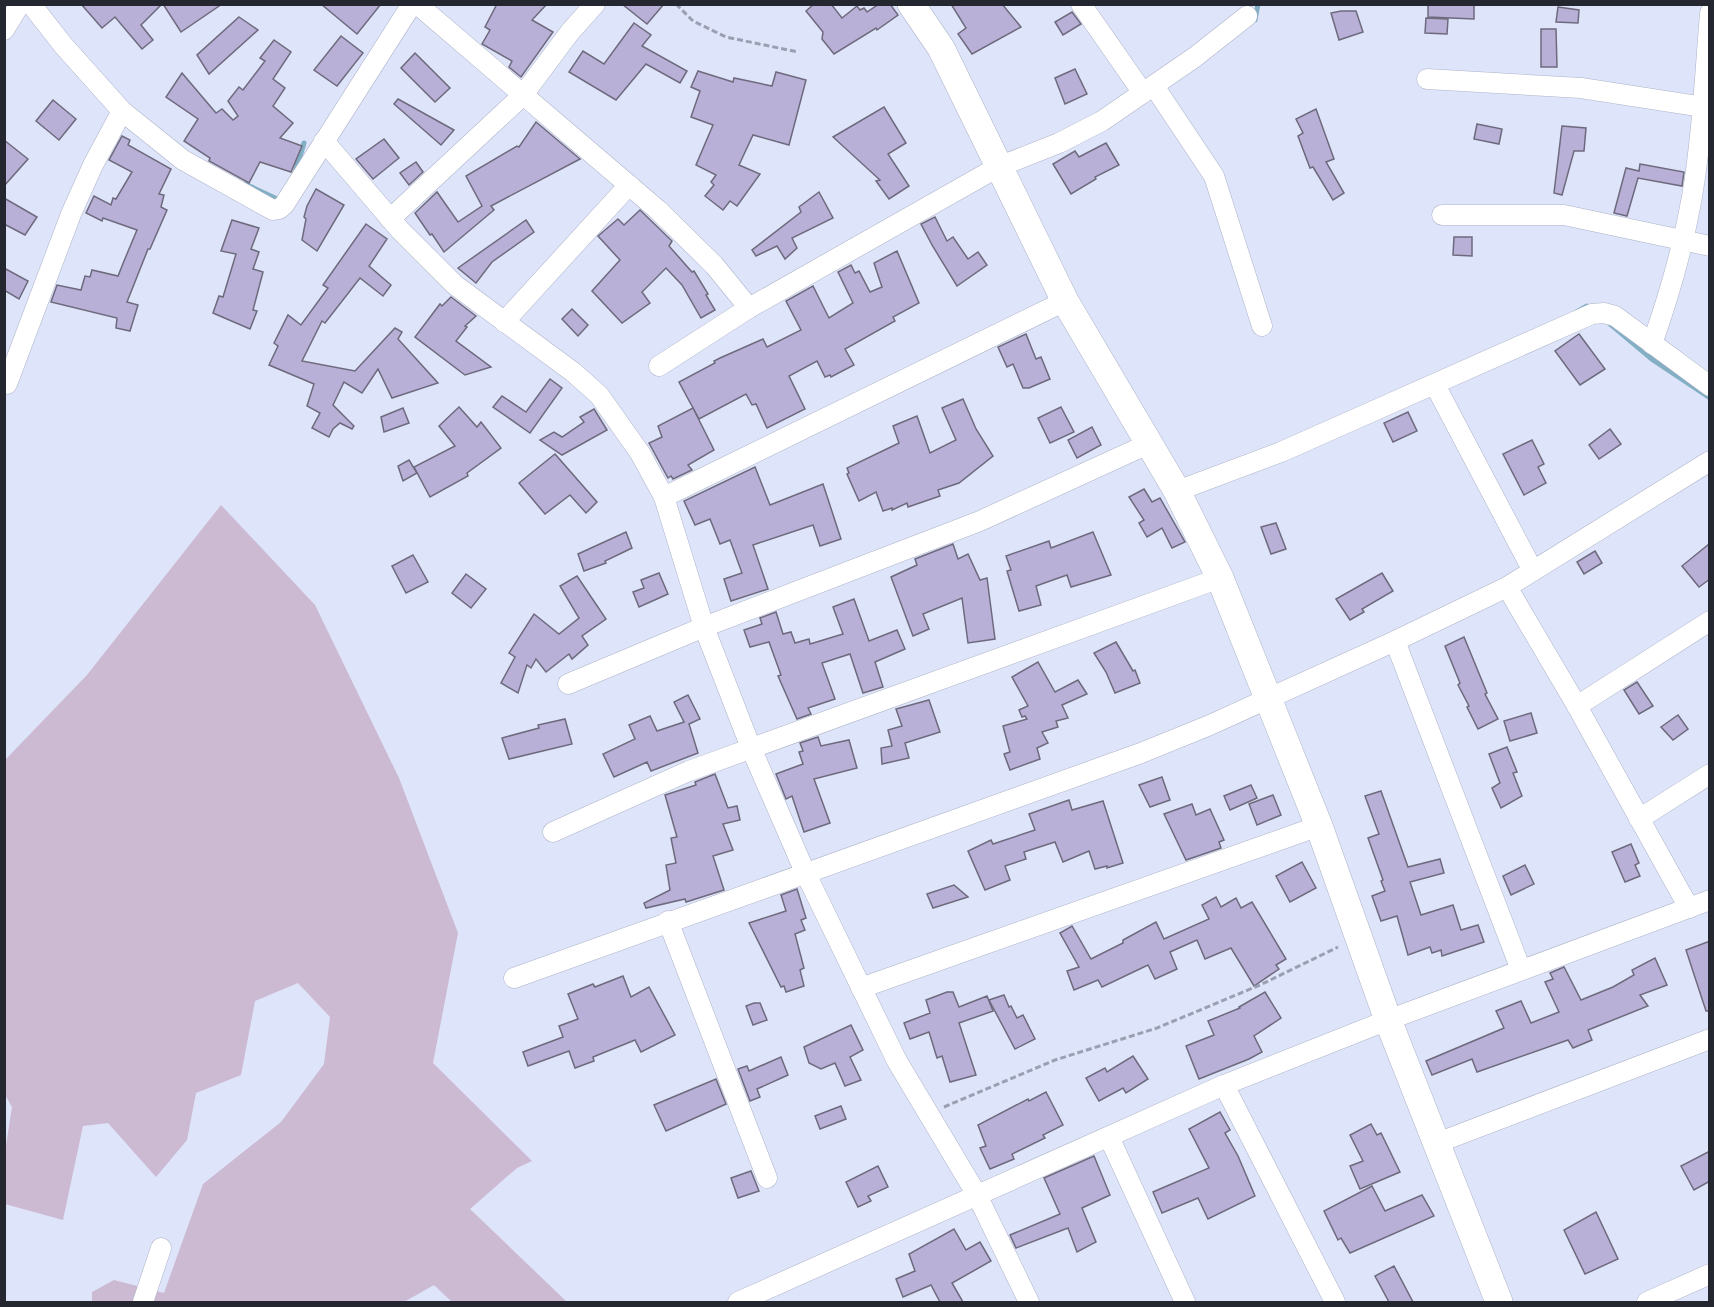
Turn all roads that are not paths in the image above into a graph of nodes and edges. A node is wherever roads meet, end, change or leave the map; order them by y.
1 (20, 4) edge
2 (31, 4) edge
3 (412, 4) edge
4 (417, 4) edge
5 (595, 4) edge
6 (911, 4) edge
7 (1081, 4) edge
8 (1710, 13) edge
9 (1247, 16) dead end
10 (4, 30) edge
11 (1427, 79) dead end
12 (1149, 90) junction
13 (523, 95) junction
14 (1706, 106) edge
15 (122, 111) junction
16 (324, 141) junction
17 (998, 167) junction
18 (629, 185) junction
19 (1442, 215) dead end
20 (390, 219) junction
21 (1683, 239) junction
22 (1710, 246) edge
23 (1065, 301) junction
24 (749, 308) junction
25 (504, 322) junction
26 (1262, 326) dead end
27 (1652, 344) junction
28 (659, 366) dead end
29 (7, 384) dead end
30 (1435, 385) junction
31 (1710, 386) edge
32 (1148, 444) junction
33 (1710, 461) edge
34 (1177, 490) junction
35 (664, 497) junction
36 (1533, 571) junction
37 (1220, 578) junction
38 (1507, 587) junction
39 (1710, 621) edge
40 (704, 627) junction
41 (1395, 641) junction
42 (567, 684) dead end
43 (1269, 698) junction
44 (1577, 706) junction
45 (751, 748) junction
46 (1710, 774) edge
47 (1639, 819) junction
48 (1320, 826) junction
49 (553, 832) dead end
50 (806, 872) junction
51 (1710, 900) edge
52 (1689, 908) junction
53 (668, 921) junction
54 (1521, 970) junction
55 (514, 978) dead end
56 (861, 988) junction
57 (1388, 1020) junction
58 (1710, 1039) edge
59 (1224, 1085) junction
60 (1109, 1137) junction
61 (1437, 1143) junction
62 (767, 1178) dead end
63 (977, 1195) junction
64 (161, 1248) dead end
65 (1710, 1274) edge
66 (143, 1302) edge
67 (738, 1302) edge
68 (1029, 1302) edge
69 (1185, 1302) edge
70 (1335, 1302) edge
71 (1499, 1302) edge
72 (1647, 1302) edge

1 - 10 street
2 - 15 street
3 - 16 street
4 - 13 street
5 - 13 street
6 - 17 main road
7 - 12 street
8 - 14 street
9 - 12 street
11 - 14 street
12 - 17 street
12 - 26 street
13 - 18 street
13 - 20 street
14 - 21 street
15 - 16 street
15 - 29 street
16 - 20 street
17 - 23 main road
17 - 24 street
18 - 24 street
18 - 25 street
19 - 21 street
20 - 25 street
21 - 22 street
21 - 27 street
23 - 32 main road
23 - 35 street
24 - 28 street
25 - 35 street
27 - 30 street
27 - 31 street
30 - 34 street
30 - 36 street
32 - 34 main road
32 - 40 street
33 - 36 street
34 - 37 main road
35 - 40 street
36 - 38 street
37 - 43 main road
37 - 45 street
38 - 41 street
38 - 44 street
39 - 44 street
40 - 42 street
40 - 45 street
41 - 43 street
41 - 54 street
43 - 48 main road
43 - 50 street
44 - 47 street
45 - 49 street
45 - 50 street
46 - 47 street
47 - 52 street
48 - 56 street
48 - 57 main road
50 - 53 street
50 - 56 street
51 - 52 street
52 - 54 street
53 - 55 street
53 - 62 street
54 - 57 street
56 - 63 street
57 - 59 street
57 - 61 main road
58 - 61 street
59 - 60 street
59 - 70 street
60 - 63 street
60 - 69 street
61 - 71 main road
63 - 67 street
63 - 68 street
64 - 66 street
65 - 72 street

